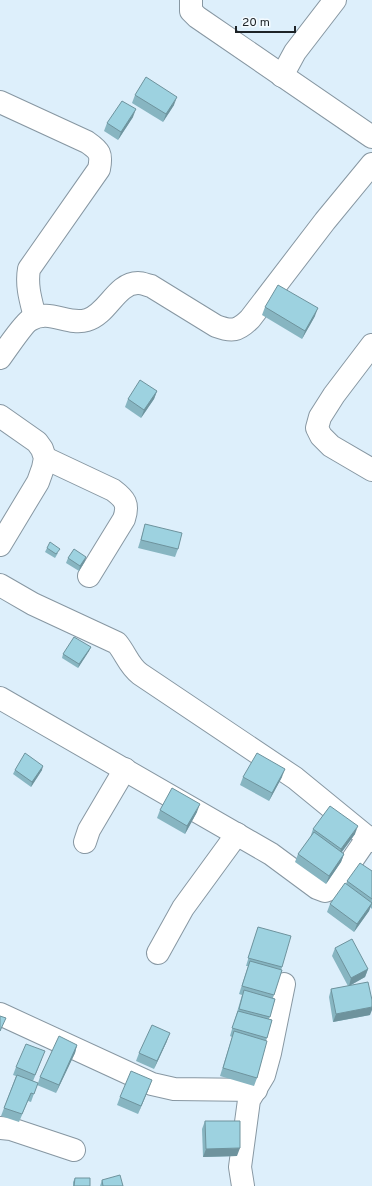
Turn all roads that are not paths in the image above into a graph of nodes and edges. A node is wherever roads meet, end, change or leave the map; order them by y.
1 (191, 0) edge
2 (335, 0) edge
3 (282, 76) junction
4 (0, 102) edge
5 (372, 137) edge
6 (372, 164) edge
7 (36, 317) junction
8 (371, 349) edge
9 (0, 358) edge
10 (0, 416) edge
11 (45, 458) junction
12 (372, 470) edge
13 (0, 545) edge
14 (89, 576) dead end
15 (0, 585) edge
16 (0, 698) edge
17 (125, 769) junction
18 (237, 834) junction
19 (370, 839) edge
20 (85, 842) dead end
21 (158, 953) dead end
22 (284, 984) dead end
23 (0, 1014) edge
24 (256, 1090) junction
25 (0, 1128) edge
26 (74, 1150) dead end
27 (243, 1186) edge

1 - 3 street
2 - 3 street
3 - 5 street
4 - 7 street
6 - 7 street
7 - 9 street
8 - 12 street
10 - 11 street
11 - 13 street
11 - 14 street
15 - 19 street
16 - 17 street
17 - 18 street
17 - 20 street
18 - 19 street
18 - 21 street
22 - 24 street
23 - 24 street
24 - 27 street
25 - 26 street

